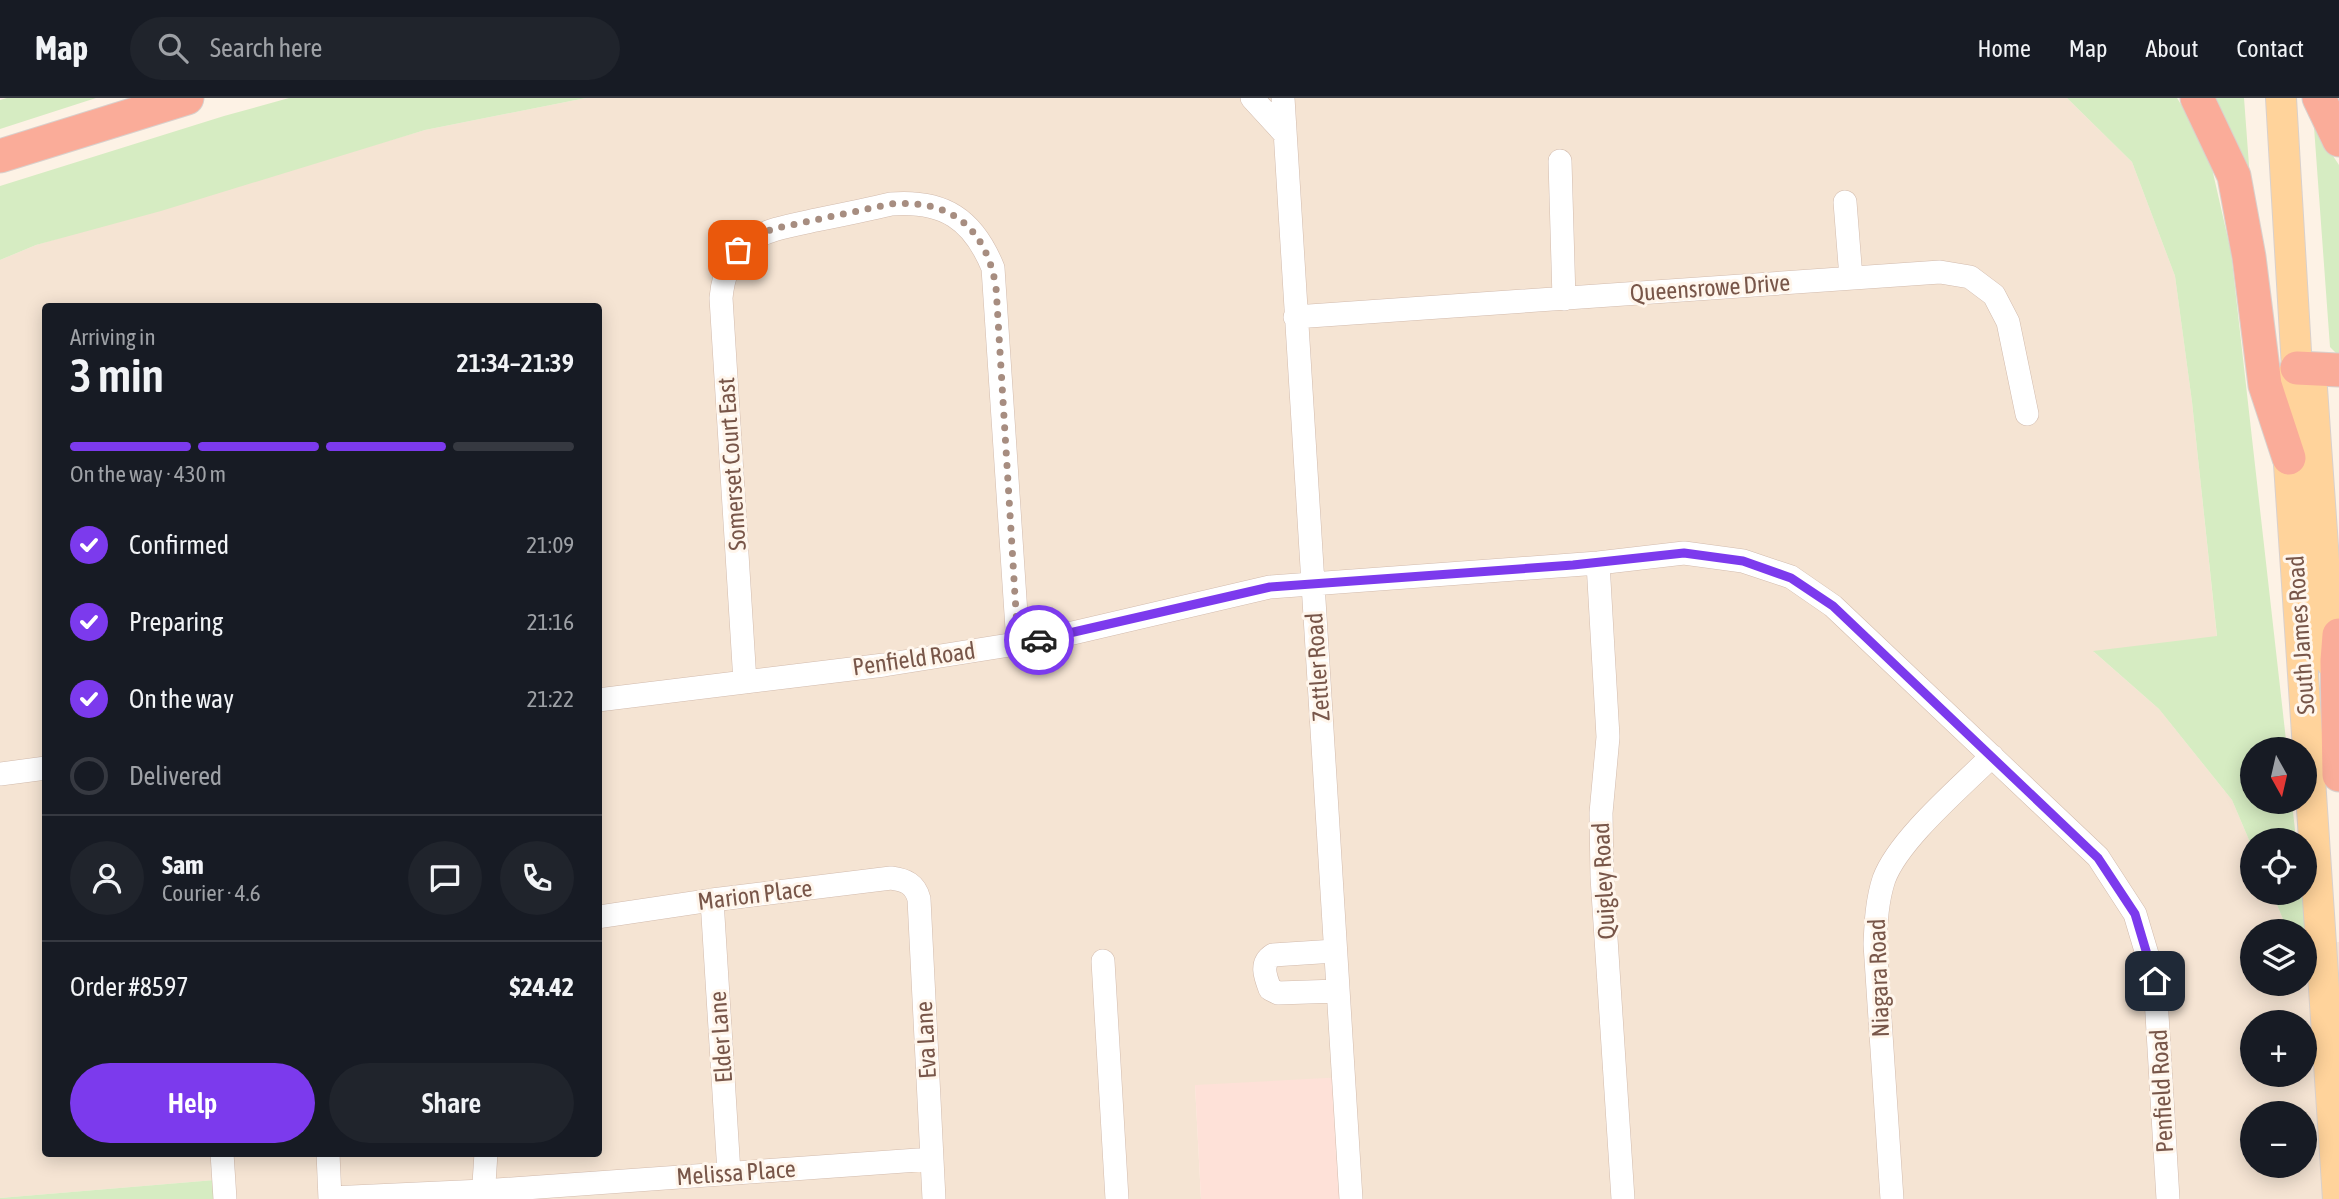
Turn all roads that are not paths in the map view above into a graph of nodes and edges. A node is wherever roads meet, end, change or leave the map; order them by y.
1 (187, 98) edge
2 (1252, 98) edge
3 (1283, 98) edge
4 (2197, 98) edge
5 (2281, 98) edge
6 (2319, 98) edge
7 (1285, 134) junction
8 (2339, 140) edge
9 (0, 156) edge
10 (1560, 161) dead end
11 (1844, 202) dead end
12 (1850, 278) junction
13 (1564, 299) junction
14 (1295, 317) junction
15 (2297, 368) junction
16 (2339, 370) edge
17 (2027, 414) dead end
18 (2289, 458) junction
19 (1598, 563) junction
20 (1312, 584) junction
21 (2339, 635) edge
22 (1018, 644) junction
23 (746, 682) junction
24 (602, 700) edge
25 (1992, 756) junction
26 (42, 769) edge
27 (0, 774) edge
28 (2339, 777) edge
29 (911, 883) joint
30 (712, 900) junction
31 (602, 916) edge
32 (1335, 951) junction
33 (1103, 961) dead end
34 (1338, 991) junction
35 (222, 1157) edge
36 (328, 1157) edge
37 (486, 1157) edge
38 (932, 1159) junction
39 (729, 1173) junction
40 (483, 1195) edge
41 (225, 1199) edge
42 (330, 1199) edge
43 (934, 1199) edge
44 (1117, 1199) edge
45 (1351, 1199) edge
46 (1623, 1199) edge
47 (1892, 1199) edge
48 (2168, 1199) edge
49 (2338, 1199) edge

1 - 9 highway
2 - 7 street
3 - 7 street, Zettler Road
4 - 18 highway
5 - 15 main road, South James Road
6 - 8 highway
7 - 14 street, Zettler Road
10 - 13 street
11 - 12 street
12 - 13 street, Queensrowe Drive
12 - 17 street, Queensrowe Drive
13 - 14 street, Queensrowe Drive
14 - 20 street, Zettler Road
15 - 16 highway
15 - 18 main road, South James Road
15 - 28 main road, South James Road
18 - 49 main road, South James Road
19 - 20 street, Penfield Road
19 - 25 street, Penfield Road
19 - 46 street, Quigley Road
20 - 22 street, Penfield Road
20 - 32 street, Zettler Road
21 - 28 highway
22 - 23 street, Penfield Road
22 - 23 street, Somerset Court East
23 - 24 street, Penfield Road
25 - 47 street, Niagara Road
25 - 48 street, Penfield Road
26 - 27 street
29 - 30 street, Marion Place
29 - 38 street, Eva Lane
30 - 31 street, Marion Place
30 - 39 street, Elder Lane
32 - 34 street, Zettler Road
32 - 34 street
33 - 44 street
34 - 45 street, Zettler Road
35 - 41 street
36 - 42 street
37 - 40 street
38 - 39 street, Melissa Place
38 - 43 street, Eva Lane
39 - 40 street, Melissa Place
40 - 42 street, Melissa Place

